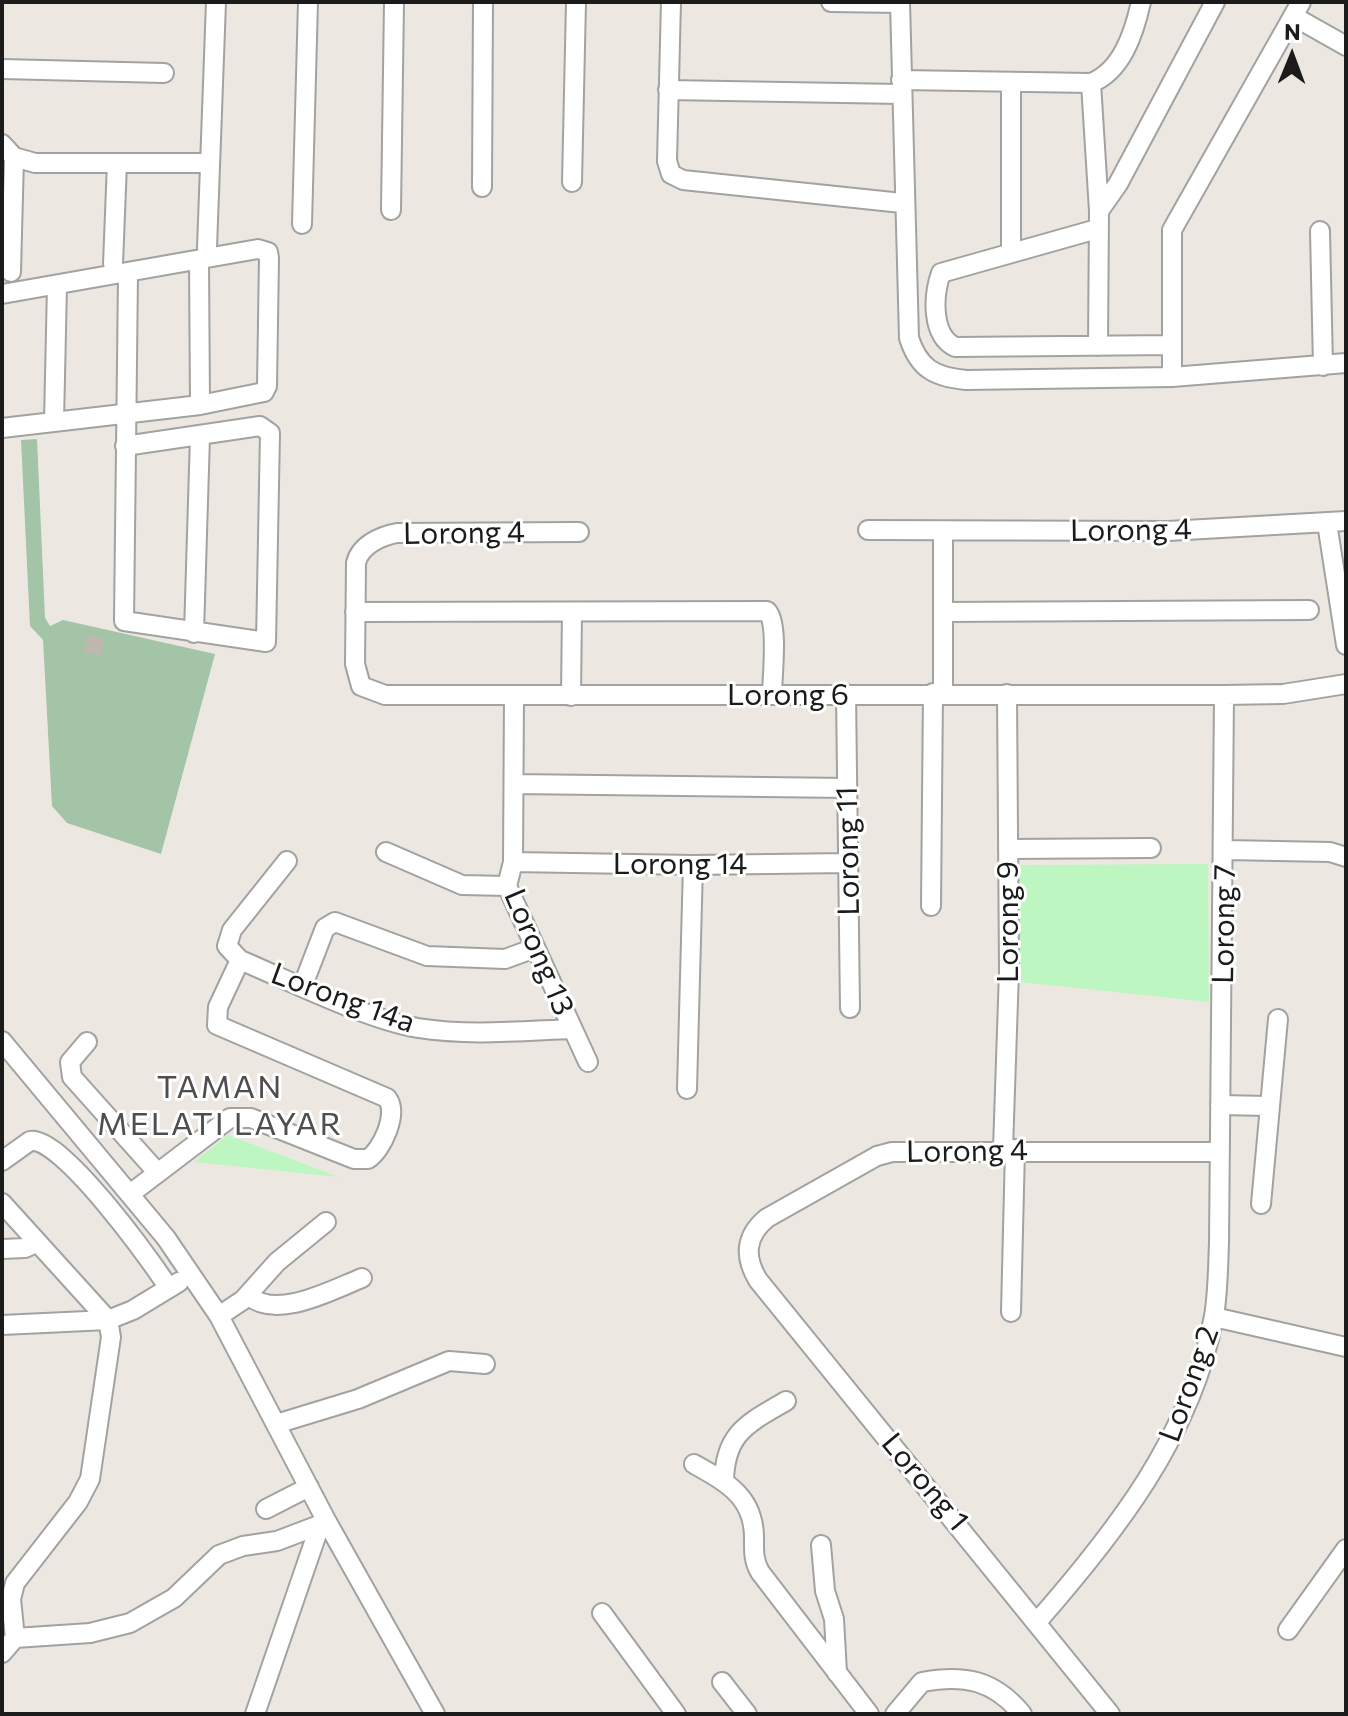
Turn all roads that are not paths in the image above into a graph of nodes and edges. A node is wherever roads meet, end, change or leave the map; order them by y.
1 (216, 2) edge
2 (308, 2) edge
3 (394, 2) edge
4 (483, 2) edge
5 (576, 2) edge
6 (671, 2) edge
7 (831, 2) edge
8 (1141, 2) edge
9 (1215, 2) edge
10 (900, 3) edge
11 (1297, 9) edge
12 (1346, 46) edge
13 (2, 69) edge
14 (164, 73) dead end
15 (1011, 83) junction
16 (1091, 83) junction
17 (901, 87) junction
18 (668, 90) junction
19 (8, 151) edge
20 (117, 163) junction
21 (209, 163) junction
22 (572, 182) dead end
23 (482, 187) dead end
24 (902, 203) junction
25 (391, 210) dead end
26 (1098, 220) junction
27 (302, 224) dead end
28 (1320, 231) dead end
29 (1011, 251) junction
30 (203, 255) junction
31 (120, 269) junction
32 (11, 272) dead end
33 (57, 285) junction
34 (2, 294) edge
35 (1172, 345) junction
36 (1098, 346) junction
37 (1346, 363) edge
38 (1323, 366) junction
39 (1172, 377) junction
40 (200, 405) junction
41 (126, 413) junction
42 (54, 422) junction
43 (2, 428) edge
44 (200, 436) junction
45 (125, 446) junction
46 (1346, 521) edge
47 (1327, 523) junction
48 (868, 530) dead end
49 (579, 532) dead end
50 (943, 532) junction
51 (357, 557) joint
52 (1309, 610) dead end
53 (355, 612) junction
54 (572, 612) junction
55 (943, 612) junction
56 (194, 633) junction
57 (1346, 645) edge
58 (1346, 684) edge
59 (846, 694) junction
60 (938, 694) junction
61 (1007, 694) junction
62 (772, 695) junction
63 (1224, 695) junction
64 (514, 696) junction
65 (571, 696) junction
66 (514, 784) junction
67 (847, 788) junction
68 (1151, 848) dead end
69 (1008, 849) junction
70 (1225, 850) junction
71 (386, 852) dead end
72 (1346, 857) edge
73 (287, 861) dead end
74 (513, 862) junction
75 (847, 863) junction
76 (693, 865) junction
77 (507, 886) junction
78 (931, 906) dead end
79 (535, 948) junction
80 (240, 960) junction
81 (303, 985) junction
82 (850, 1008) dead end
83 (1278, 1019) dead end
84 (572, 1029) junction
85 (2, 1041) edge
86 (87, 1042) dead end
87 (588, 1062) dead end
88 (687, 1089) dead end
89 (1220, 1105) junction
90 (1268, 1106) junction
91 (1009, 1149) junction
92 (1220, 1152) junction
93 (2, 1161) edge
94 (157, 1172) junction
95 (130, 1194) junction
96 (2, 1203) edge
97 (1261, 1204) dead end
98 (326, 1222) dead end
99 (36, 1243) junction
100 (748, 1248) joint
101 (2, 1249) edge
102 (192, 1274) junction
103 (362, 1278) dead end
104 (169, 1288) junction
105 (249, 1296) junction
106 (1011, 1312) dead end
107 (219, 1316) junction
108 (1214, 1317) junction
109 (108, 1320) junction
110 (2, 1325) edge
111 (1346, 1347) edge
112 (485, 1364) dead end
113 (786, 1401) dead end
114 (276, 1424) junction
115 (694, 1464) dead end
116 (724, 1481) junction
117 (309, 1487) junction
118 (266, 1509) dead end
119 (324, 1523) junction
120 (821, 1545) dead end
121 (1346, 1549) edge
122 (602, 1613) dead end
123 (1037, 1622) junction
124 (1288, 1630) dead end
125 (9, 1635) edge
126 (2, 1653) edge
127 (837, 1673) junction
128 (722, 1682) dead end
129 (255, 1714) edge
130 (435, 1714) edge
131 (676, 1714) edge
132 (747, 1714) edge
133 (869, 1714) edge
134 (895, 1714) edge
135 (1022, 1714) edge
136 (1110, 1714) edge

1 - 21 street
2 - 27 street
3 - 25 street
4 - 23 street
5 - 22 street
6 - 18 street
7 - 10 street
8 - 16 street
9 - 26 street
10 - 17 street
11 - 12 street
11 - 35 street
13 - 14 street
15 - 16 street
15 - 17 street
15 - 29 street
16 - 26 street
17 - 18 street
17 - 24 street
18 - 24 street
19 - 20 street
19 - 32 street
20 - 21 street
20 - 31 street
21 - 30 street
24 - 39 street
26 - 29 street
26 - 36 street
28 - 38 street
29 - 36 street
30 - 31 street
30 - 40 street
30 - 40 street
31 - 33 street
31 - 41 street
33 - 34 street
33 - 42 street
35 - 36 street
35 - 39 street
37 - 38 street
38 - 39 street
40 - 41 street
41 - 42 street
41 - 45 street
42 - 43 street
44 - 45 street
44 - 56 street
44 - 56 street
45 - 56 street
46 - 47 street, Lorong 4
47 - 50 street, Lorong 4
47 - 57 street
48 - 50 street, Lorong 4
49 - 51 street, Lorong 4
50 - 55 street
51 - 53 street, Lorong 6
52 - 55 street
53 - 54 street
53 - 64 street, Lorong 6
54 - 62 street
54 - 65 street
55 - 60 street
58 - 63 street, Lorong 6
59 - 60 street, Lorong 6
59 - 62 street, Lorong 6
59 - 67 street, Lorong 11
60 - 61 street, Lorong 6
60 - 78 street
61 - 63 street, Lorong 6
61 - 69 street, Lorong 9
62 - 65 street, Lorong 6
63 - 70 street, Lorong 7
64 - 65 street, Lorong 6
64 - 66 street, Lorong 13
66 - 67 street
66 - 74 street, Lorong 13
67 - 75 street, Lorong 11
68 - 69 street
69 - 91 street, Lorong 9
70 - 72 street
70 - 89 street, Lorong 7
71 - 77 street
73 - 80 street, Lorong 14a
74 - 76 street, Lorong 14
74 - 77 street, Lorong 13
75 - 76 street, Lorong 14
75 - 82 street, Lorong 11
76 - 88 street
77 - 79 street, Lorong 13
79 - 81 street
79 - 84 street, Lorong 13
80 - 81 street, Lorong 14a
80 - 94 street
81 - 84 street, Lorong 14a
83 - 90 street
84 - 87 street, Lorong 13
85 - 95 street
86 - 94 street
89 - 90 street
89 - 92 street, Lorong 7
90 - 97 street
91 - 92 street, Lorong 4
91 - 100 street, Lorong 4
91 - 106 street, Lorong 9
92 - 108 street, Lorong 2
93 - 104 street
94 - 95 street
95 - 102 street
96 - 99 street
98 - 105 street
99 - 101 street
99 - 109 street
100 - 123 street, Lorong 1
102 - 104 street
102 - 107 street
103 - 105 street
104 - 109 street
105 - 107 street
107 - 114 street
108 - 111 street
108 - 123 street, Lorong 2
109 - 110 street
109 - 125 street
112 - 114 street
113 - 116 street
114 - 117 street
115 - 116 street
116 - 127 street
117 - 118 street
117 - 119 street
119 - 125 street
119 - 129 street
119 - 130 street
120 - 127 street
121 - 124 street
122 - 131 street
123 - 136 street, Lorong 1
125 - 126 street
127 - 133 street
128 - 132 street
134 - 135 street

